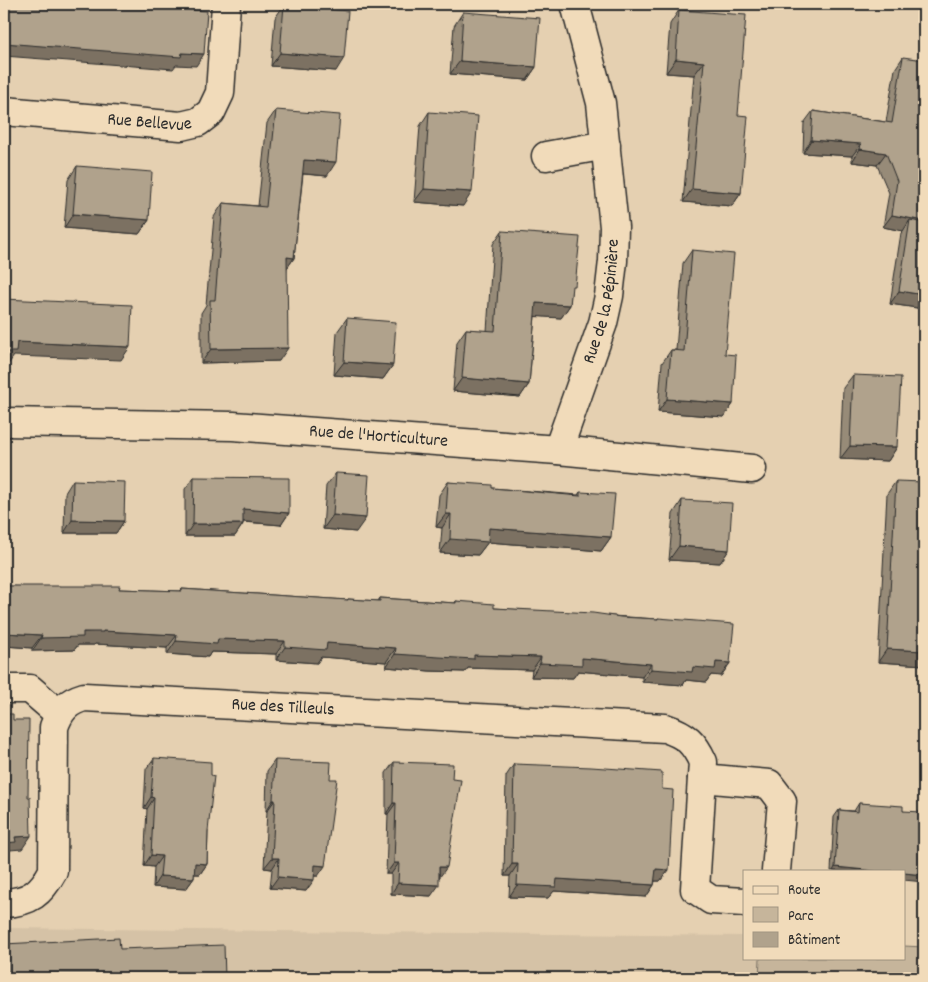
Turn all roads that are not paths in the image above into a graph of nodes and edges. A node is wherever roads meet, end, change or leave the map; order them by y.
1 (226, 4) edge
2 (575, 4) edge
3 (4, 111) edge
4 (606, 145) junction
5 (546, 156) dead end
6 (4, 422) edge
7 (558, 450) junction
8 (752, 469) dead end
9 (4, 689) edge
10 (59, 714) junction
11 (702, 778) junction
12 (776, 870) edge
13 (743, 902) edge
14 (4, 903) edge

1 - 3 street, Rue Bellevue
2 - 4 street, Rue de la Pépinière
4 - 5 street
4 - 7 street, Rue de la Pépinière
6 - 7 street, Rue de l'Horticulture
7 - 8 street, Rue de l'Horticulture
9 - 10 street
10 - 11 street, Rue des Tilleuls
10 - 14 street
11 - 12 street
11 - 13 street, Rue des Tilleuls

